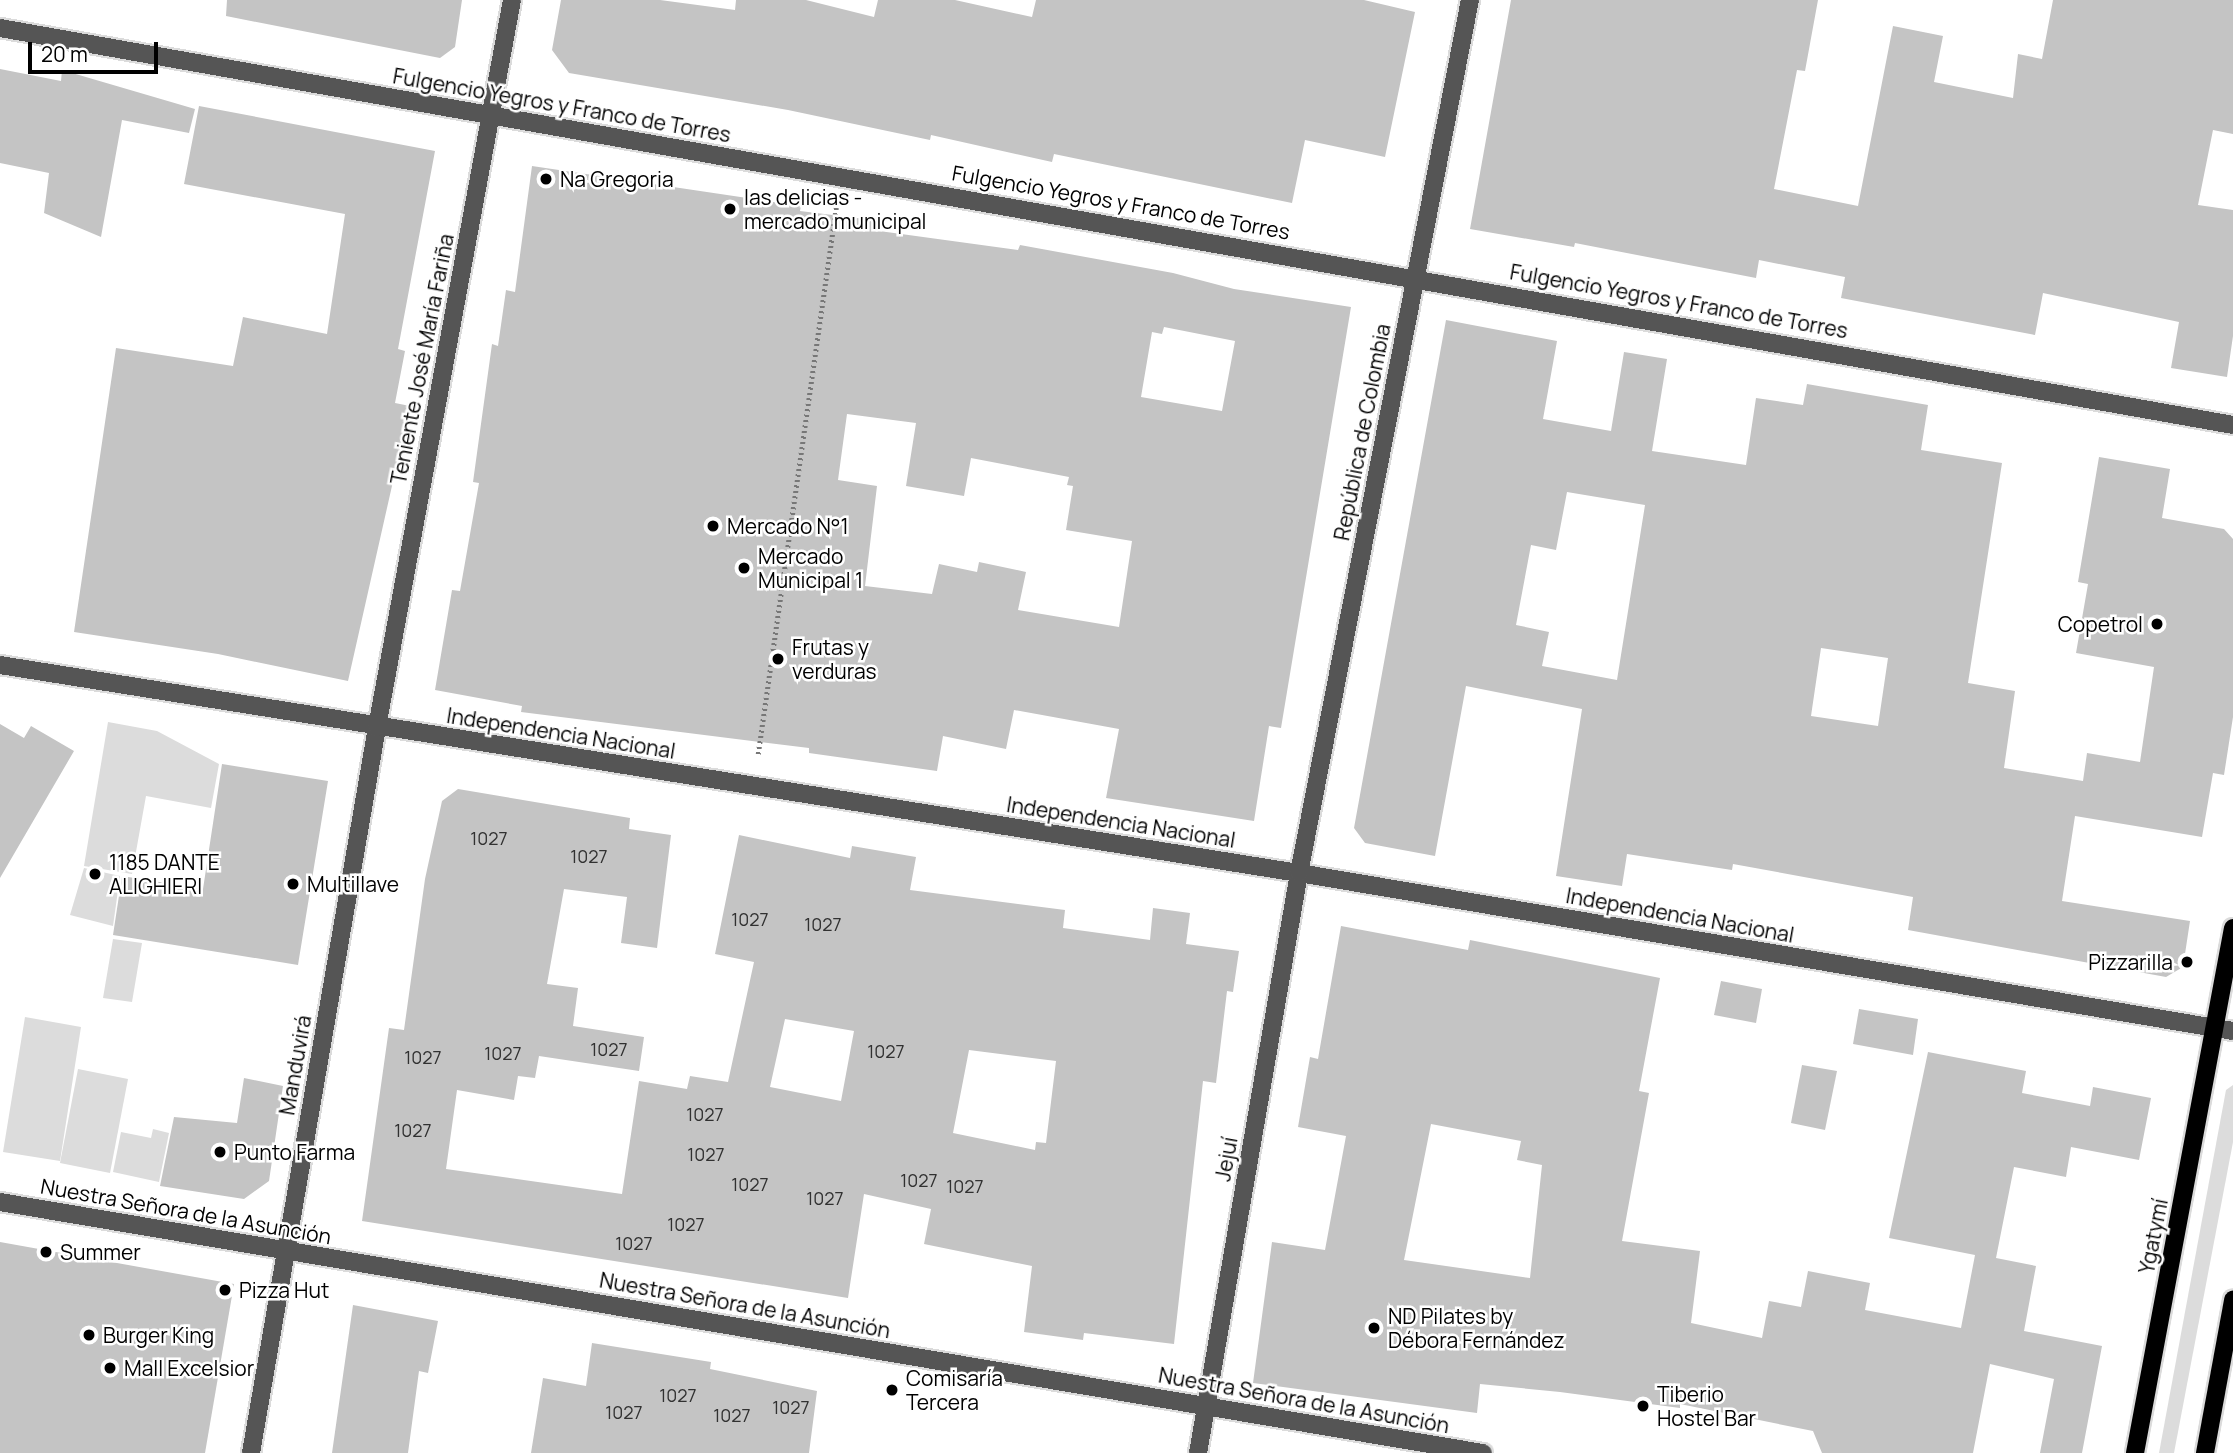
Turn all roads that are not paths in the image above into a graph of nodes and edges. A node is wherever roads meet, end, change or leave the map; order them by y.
1 (512, 0) edge
2 (1470, 0) edge
3 (0, 28) edge
4 (491, 116) junction
5 (1416, 276) junction
6 (2233, 425) edge
7 (0, 665) edge
8 (377, 727) junction
9 (1299, 873) junction
10 (2233, 928) edge
11 (2224, 1029) edge
12 (0, 1202) edge
13 (286, 1251) junction
14 (2233, 1300) edge
15 (1206, 1406) junction
16 (251, 1453) edge
17 (1198, 1453) edge
18 (1483, 1453) edge
19 (2135, 1453) edge
20 (2205, 1453) edge

1 - 4 street, Teniente José María Fariña
2 - 5 street, República de Colombia
3 - 4 street, Fulgencio Yegros y Franco de Torres
4 - 5 street, Fulgencio Yegros y Franco de Torres
4 - 8 street, Teniente José María Fariña
5 - 6 street, Fulgencio Yegros y Franco de Torres
5 - 9 street, República de Colombia
7 - 8 street, Independencia Nacional
8 - 9 street, Independencia Nacional
8 - 13 street, Manduvirá
9 - 11 street, Independencia Nacional
9 - 15 street, Jejuí
10 - 11 main road, Ygatymí
11 - 19 main road, Ygatymí
12 - 13 street, Nuestra Señora de la Asunción
13 - 15 street, Nuestra Señora de la Asunción
13 - 16 street, Manduvirá
14 - 20 main road
15 - 17 street, Jejuí
15 - 18 street, Nuestra Señora de la Asunción

